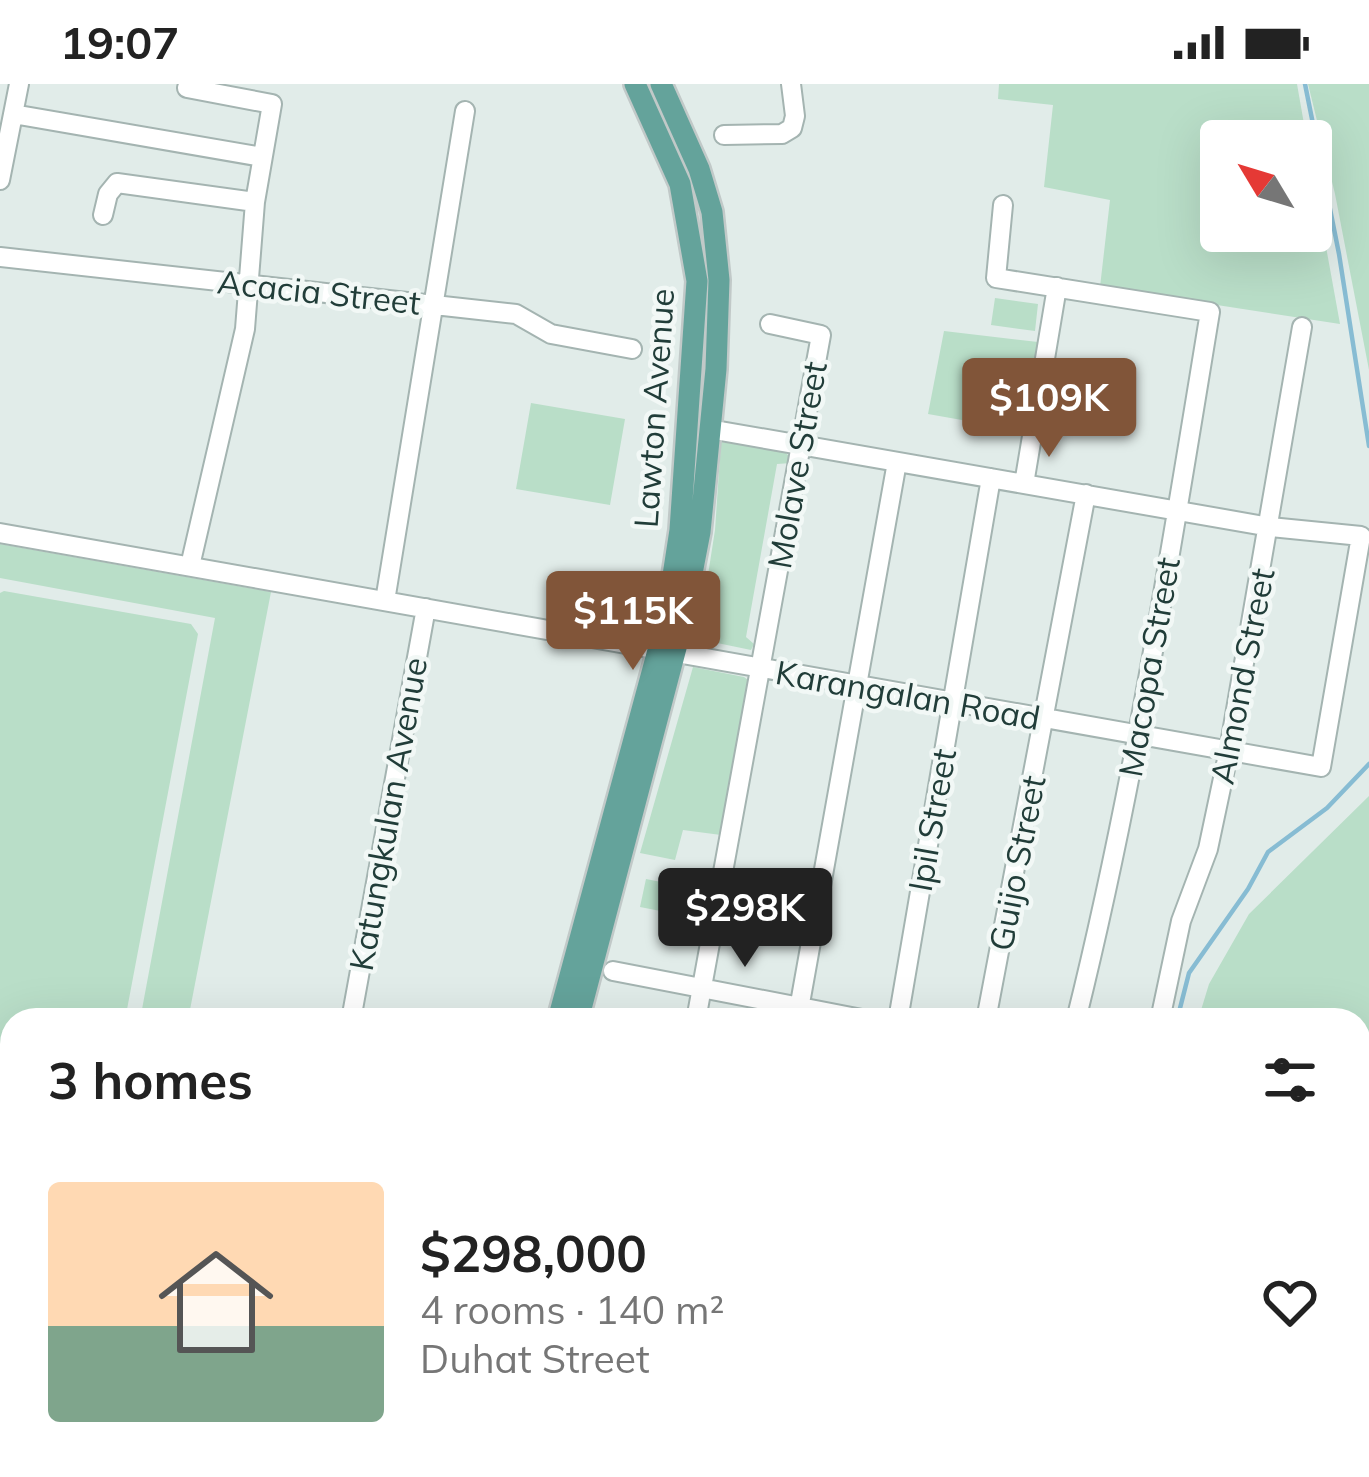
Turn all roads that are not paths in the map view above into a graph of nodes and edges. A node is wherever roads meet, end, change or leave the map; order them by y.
1 (19, 84) edge
2 (635, 84) edge
3 (661, 84) edge
4 (790, 84) edge
5 (187, 88) dead end
6 (465, 111) dead end
7 (13, 114) junction
8 (724, 134) dead end
9 (262, 157) junction
10 (0, 180) edge
11 (255, 202) junction
12 (1003, 205) dead end
13 (103, 214) dead end
14 (0, 257) edge
15 (247, 284) junction
16 (1057, 287) junction
17 (434, 304) junction
18 (770, 324) dead end
19 (1302, 327) dead end
20 (632, 349) dead end
21 (710, 429) junction
22 (802, 446) junction
23 (897, 462) junction
24 (991, 478) junction
25 (1024, 484) junction
26 (1085, 494) junction
27 (1177, 510) junction
28 (1270, 527) junction
29 (0, 533) edge
30 (190, 566) junction
31 (385, 601) junction
32 (426, 608) junction
33 (667, 652) junction
34 (760, 669) junction
35 (858, 686) junction
36 (953, 702) junction
37 (1046, 719) junction
38 (1138, 735) junction
39 (1229, 750) junction
40 (613, 971) dead end
41 (702, 989) junction
42 (353, 1008) edge
43 (562, 1008) edge
44 (581, 1008) edge
45 (698, 1008) edge
46 (794, 1008) edge
47 (799, 1008) edge
48 (900, 1008) edge
49 (988, 1008) edge
50 (1079, 1008) edge
51 (1163, 1008) edge

1 - 7 street
2 - 33 main road, Lawton Avenue
3 - 21 main road, Lawton Avenue
4 - 8 street
5 - 9 street
6 - 17 street
7 - 9 street
7 - 10 street
9 - 11 street
11 - 13 street
11 - 15 street
12 - 16 street
14 - 15 street, Acacia Street
15 - 17 street, Acacia Street
15 - 30 street
16 - 25 street
16 - 27 street, Macopa Street
17 - 20 street, Acacia Street
17 - 31 street
18 - 22 street, Molave Street
19 - 28 street, Almond Street
21 - 22 street
21 - 33 main road, Lawton Avenue
22 - 23 street
22 - 34 street, Molave Street
23 - 24 street
23 - 35 street
24 - 25 street
24 - 36 street, Ipil Street
25 - 26 street
26 - 27 street
26 - 37 street, Guijo Street
27 - 28 street
27 - 38 street, Macopa Street
28 - 39 street, Almond Street
28 - 39 street, Karangalan Road
29 - 30 street, Karangalan Road
30 - 31 street, Karangalan Road
31 - 32 street, Karangalan Road
32 - 33 street, Karangalan Road
32 - 42 street, Katungkulan Avenue
33 - 34 street, Karangalan Road
33 - 43 main road, Lawton Avenue
33 - 44 main road, Lawton Avenue
34 - 35 street, Karangalan Road
34 - 41 street, Molave Street
35 - 36 street, Karangalan Road
35 - 47 street
36 - 37 street, Karangalan Road
36 - 48 street, Ipil Street
37 - 38 street, Karangalan Road
37 - 49 street, Guijo Street
38 - 39 street, Karangalan Road
38 - 50 street, Macopa Street
39 - 51 street, Almond Street
40 - 41 street
41 - 45 street, Molave Street
41 - 46 street

